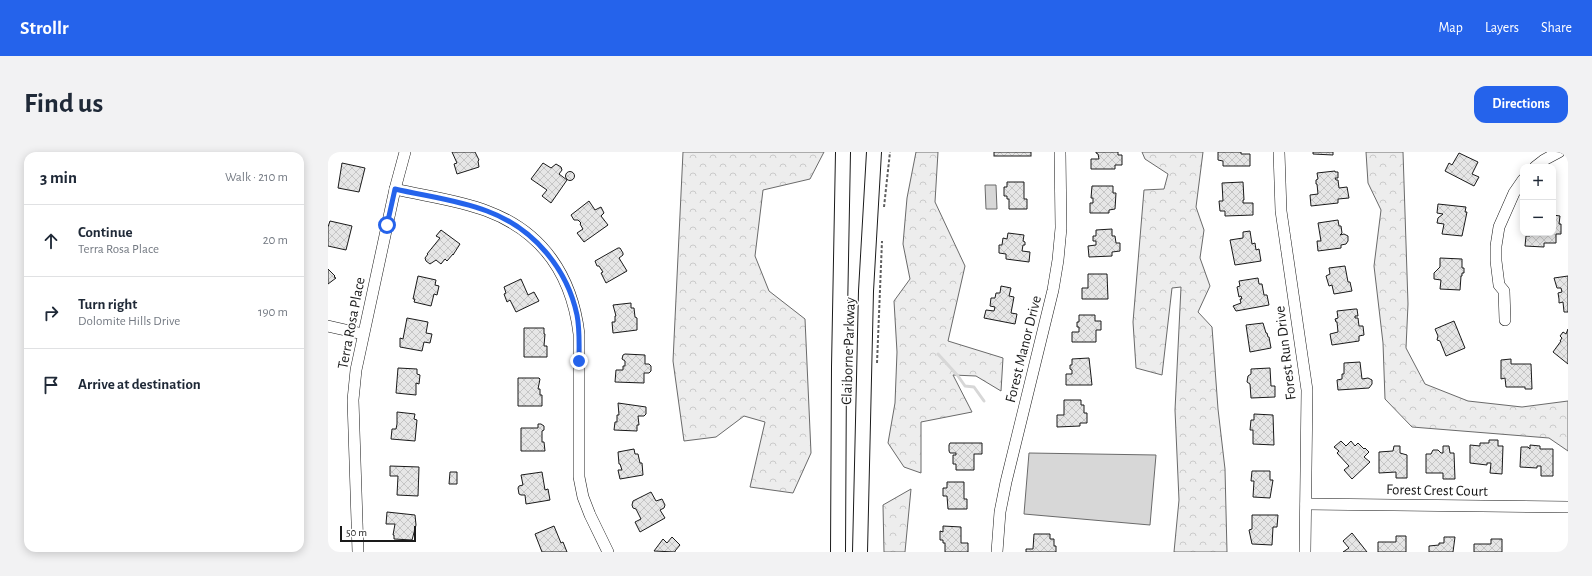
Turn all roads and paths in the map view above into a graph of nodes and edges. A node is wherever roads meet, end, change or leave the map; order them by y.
1 (405, 152) edge
2 (843, 152) edge
3 (874, 152) edge
4 (890, 152) edge
5 (1060, 152) edge
6 (1279, 152) edge
7 (1559, 152) edge
8 (1539, 164) edge
9 (1520, 184) edge
10 (395, 189) junction
11 (884, 210) dead end
12 (882, 238) dead end
13 (1506, 320) dead end
14 (328, 326) edge
15 (363, 334) junction
16 (877, 370) dead end
17 (1306, 504) junction
18 (1568, 507) edge
19 (358, 552) edge
20 (608, 552) edge
21 (838, 552) edge
22 (860, 552) edge
23 (997, 552) edge
24 (1305, 552) edge

1 - 10 street, Terra Rosa Place
2 - 21 main road, Claiborne Parkway
3 - 22 main road, Claiborne Parkway
4 - 11 path
5 - 23 street, Forest Manor Drive
6 - 17 street, Forest Run Drive
7 - 8 street
9 - 13 street
10 - 15 street, Terra Rosa Place
10 - 20 street
12 - 16 path
14 - 15 street
15 - 19 street, Terra Rosa Place
17 - 18 street, Forest Crest Court
17 - 24 street, Forest Run Drive

